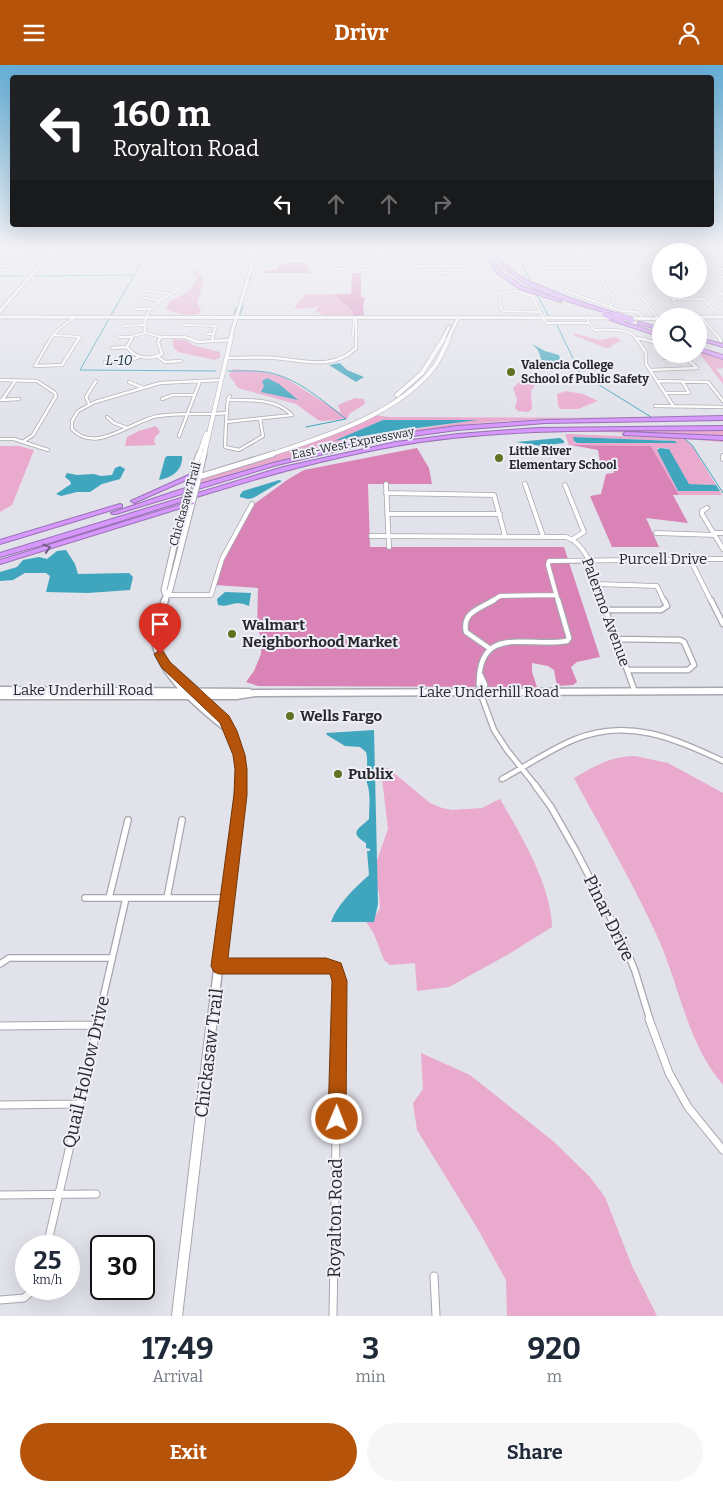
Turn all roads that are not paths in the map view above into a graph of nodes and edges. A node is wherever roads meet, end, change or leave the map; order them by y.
1 (153, 306) edge
2 (240, 306) edge
3 (501, 306) edge
4 (537, 306) edge
5 (575, 306) edge
6 (595, 306) edge
7 (710, 306) edge
8 (609, 307) edge
9 (135, 309) dead end
10 (151, 309) junction
11 (714, 311) dead end
12 (541, 315) junction
13 (600, 315) junction
14 (642, 316) junction
15 (0, 317) edge
16 (75, 317) junction
17 (147, 317) junction
18 (237, 317) junction
19 (354, 317) junction
20 (370, 317) junction
21 (456, 317) junction
22 (652, 317) edge
23 (652, 317) edge
24 (443, 318) junction
25 (586, 318) junction
26 (707, 318) edge
27 (723, 318) edge
28 (451, 323) junction
29 (588, 323) junction
30 (144, 325) junction
31 (184, 325) dead end
32 (707, 325) edge
33 (124, 326) dead end
34 (652, 328) edge
35 (652, 329) edge
36 (652, 330) edge
37 (146, 333) junction
38 (206, 334) dead end
39 (214, 334) junction
40 (55, 335) junction
41 (119, 337) dead end
42 (132, 337) junction
43 (161, 337) junction
44 (636, 338) junction
45 (212, 341) junction
46 (230, 341) junction
47 (652, 342) edge
48 (707, 344) edge
49 (722, 344) edge
50 (127, 347) junction
51 (112, 348) dead end
52 (707, 348) edge
53 (723, 355) edge
54 (157, 356) junction
55 (140, 357) junction
56 (226, 357) junction
57 (105, 361) dead end
58 (181, 361) dead end
59 (693, 363) edge
60 (650, 370) junction
61 (0, 380) edge
62 (16, 380) junction
63 (96, 381) dead end
64 (129, 381) dead end
65 (200, 381) junction
66 (221, 381) junction
67 (657, 381) junction
68 (682, 381) junction
69 (143, 388) junction
70 (665, 393) junction
71 (194, 395) junction
72 (230, 396) dead end
73 (18, 399) dead end
74 (162, 399) dead end
75 (1, 401) edge
76 (228, 401) junction
77 (723, 401) edge
78 (88, 404) junction
79 (655, 406) dead end
80 (674, 407) junction
81 (723, 407) edge
82 (227, 414) junction
83 (188, 415) junction
84 (214, 415) junction
85 (107, 417) dead end
86 (260, 419) junction
87 (723, 421) edge
88 (226, 422) junction
89 (612, 424) joint
90 (127, 428) junction
91 (723, 428) edge
92 (503, 432) junction
93 (649, 435) joint
94 (180, 436) dead end
95 (723, 437) edge
96 (0, 439) edge
97 (24, 441) junction
98 (344, 447) junction
99 (48, 450) dead end
100 (202, 465) junction
101 (215, 468) junction
102 (197, 477) junction
103 (386, 484) dead end
104 (526, 484) dead end
105 (564, 485) dead end
106 (386, 493) junction
107 (192, 501) junction
108 (183, 504) junction
109 (252, 504) dead end
110 (707, 507) dead end
111 (164, 511) junction
112 (387, 513) junction
113 (180, 514) junction
114 (500, 514) junction
115 (656, 533) dead end
116 (723, 533) edge
117 (47, 534) junction
118 (714, 534) junction
119 (371, 535) dead end
120 (388, 535) junction
121 (505, 535) junction
122 (543, 536) junction
123 (573, 539) junction
124 (0, 543) edge
125 (389, 547) dead end
126 (0, 548) edge
127 (723, 549) edge
128 (0, 556) edge
129 (690, 559) junction
130 (723, 559) edge
131 (588, 560) junction
132 (0, 562) edge
133 (596, 584) junction
134 (166, 595) junction
135 (556, 595) junction
136 (606, 610) junction
137 (723, 623) edge
138 (616, 639) junction
139 (489, 649) junction
140 (166, 665) junction
141 (628, 670) junction
142 (176, 680) junction
143 (53, 690) junction
144 (167, 690) junction
145 (186, 690) junction
146 (482, 690) junction
147 (0, 691) edge
148 (635, 691) junction
149 (723, 691) edge
150 (194, 693) junction
151 (256, 693) junction
152 (36, 695) junction
153 (0, 696) edge
154 (201, 696) junction
155 (229, 696) junction
156 (218, 711) junction
157 (231, 731) junction
158 (723, 761) edge
159 (521, 769) junction
160 (502, 779) dead end
161 (128, 820) dead end
162 (182, 820) dead end
163 (109, 898) junction
164 (126, 898) junction
165 (167, 898) junction
166 (228, 898) junction
167 (85, 899) dead end
168 (112, 958) junction
169 (0, 964) edge
170 (219, 966) junction
171 (97, 1025) junction
172 (0, 1026) edge
173 (79, 1103) junction
174 (0, 1105) edge
175 (723, 1151) edge
176 (96, 1194) dead end
177 (0, 1195) edge
178 (59, 1195) junction
179 (50, 1235) edge
180 (434, 1276) dead end
181 (0, 1300) edge
182 (15, 1300) edge
183 (177, 1316) edge
184 (333, 1316) edge
185 (436, 1316) edge

1 - 10 street
2 - 18 street, Chickasaw Trail
3 - 12 street
4 - 12 street
5 - 13 highway
6 - 34 highway, bridge
7 - 11 street
8 - 14 street
9 - 10 street
10 - 17 street
12 - 13 street
12 - 21 street
12 - 25 street
12 - 29 street
13 - 14 street
13 - 25 street
13 - 35 highway, bridge
13 - 36 highway, bridge
14 - 22 street
15 - 16 street
16 - 17 street
16 - 40 street
17 - 18 street
17 - 30 street
18 - 19 street
18 - 46 street, Chickasaw Trail
19 - 20 street
19 - 56 street
20 - 21 street
20 - 24 street
21 - 24 street
21 - 28 street
21 - 102 street
23 - 25 street
24 - 28 street
25 - 29 street
26 - 27 street
28 - 101 street
29 - 44 street
30 - 33 street
30 - 37 street
31 - 39 street
32 - 49 street
37 - 42 street
37 - 43 street
38 - 39 street
39 - 45 street
40 - 40 street
41 - 42 street
42 - 50 street
43 - 45 street
43 - 54 street
44 - 47 street
44 - 60 street
45 - 46 street
46 - 56 street, Chickasaw Trail
48 - 49 highway
50 - 51 street
50 - 55 street
52 - 53 highway
54 - 55 street
54 - 58 street
55 - 57 street
56 - 66 street, Chickasaw Trail
59 - 60 street
60 - 67 street
61 - 62 street
62 - 75 street
62 - 97 street
63 - 78 street
64 - 69 street
65 - 66 street
65 - 69 street
65 - 71 street
66 - 84 street, Chickasaw Trail
67 - 68 street
67 - 70 street
68 - 70 street
68 - 77 street
69 - 78 street
70 - 80 street
71 - 74 street
71 - 83 street
72 - 76 street
73 - 75 street
76 - 82 street
76 - 86 street
78 - 90 street
79 - 80 street
80 - 81 street
82 - 84 street
82 - 88 street
83 - 84 street
83 - 90 street
83 - 94 street
84 - 100 street, Chickasaw Trail
84 - 102 street, Chickasaw Trail
85 - 90 street
86 - 88 street
86 - 88 street
87 - 89 highway, East-West Expressway
87 - 98 highway
89 - 98 highway, East-West Expressway
91 - 92 highway, East-West Expressway
92 - 93 highway
92 - 128 highway, East-West Expressway
93 - 95 highway
96 - 97 street
97 - 99 street
98 - 117 highway, East-West Expressway
100 - 101 street
100 - 102 street, Chickasaw Trail
101 - 102 street
102 - 107 street, Chickasaw Trail, bridge
102 - 108 street, Chickasaw Trail, bridge
102 - 124 highway
103 - 106 street
104 - 122 street
105 - 123 street
106 - 112 street
106 - 114 street
107 - 108 highway
107 - 134 street, Chickasaw Trail
108 - 111 highway
108 - 113 street, Chickasaw Trail
109 - 134 street
110 - 118 street
111 - 113 highway
132 -> 111 highway
112 - 114 street
112 - 120 street
113 - 134 street, Chickasaw Trail
114 - 121 street
115 - 118 street
116 - 118 street
117 - 124 highway
117 - 126 highway, East-West Expressway
118 - 127 street
119 - 120 street
120 - 121 street
120 - 125 street
121 - 122 street
122 - 123 street
123 - 131 street, Palermo Avenue
129 - 130 street, Purcell Drive
129 - 131 street, Purcell Drive
129 - 137 street
131 - 133 street, Palermo Avenue
131 - 135 street, Purcell Drive
133 - 136 street, Palermo Avenue
133 - 136 street
134 - 140 street, Chickasaw Trail
135 - 139 street
135 - 139 street
136 - 138 street, Palermo Avenue
138 - 141 street, Palermo Avenue
138 - 141 street
139 - 146 street, Pinar Drive
140 - 142 street, Chickasaw Trail
140 - 150 street, Chickasaw Trail
141 - 148 street, Palermo Avenue
142 - 144 street
142 - 145 street, Chickasaw Trail
143 - 144 street, Lake Underhill Road
143 - 147 street, Lake Underhill Road
143 - 152 street
144 - 145 street, Lake Underhill Road
145 - 150 street, Chickasaw Trail
146 - 148 street, Lake Underhill Road
146 - 151 street, Lake Underhill Road
146 - 159 street, Pinar Drive
148 - 149 street, Lake Underhill Road
150 - 151 street, Lake Underhill Road
150 - 152 street, Lake Underhill Road
150 - 154 street, Lake Underhill Road
150 - 157 street, Chickasaw Trail
151 - 155 street, Lake Underhill Road
152 - 153 street, Lake Underhill Road
154 - 155 street, Lake Underhill Road
154 - 156 street, Chickasaw Trail
155 - 156 street
156 - 157 street, Chickasaw Trail
157 - 166 street, Chickasaw Trail
158 - 159 street
159 - 160 street
159 - 175 street, Pinar Drive
161 - 163 street
162 - 165 street
163 - 164 street
163 - 167 street
164 - 165 street
164 - 168 street, Quail Hollow Drive
165 - 166 street
166 - 170 street, Chickasaw Trail
168 - 169 street
168 - 171 street, Quail Hollow Drive
170 - 183 street, Chickasaw Trail
170 - 184 street, Royalton Road
171 - 172 street
171 - 173 street, Quail Hollow Drive
173 - 174 street
173 - 178 street, Quail Hollow Drive
176 - 178 street
177 - 178 street
178 - 179 street, Quail Hollow Drive
180 - 185 street
181 - 182 street

